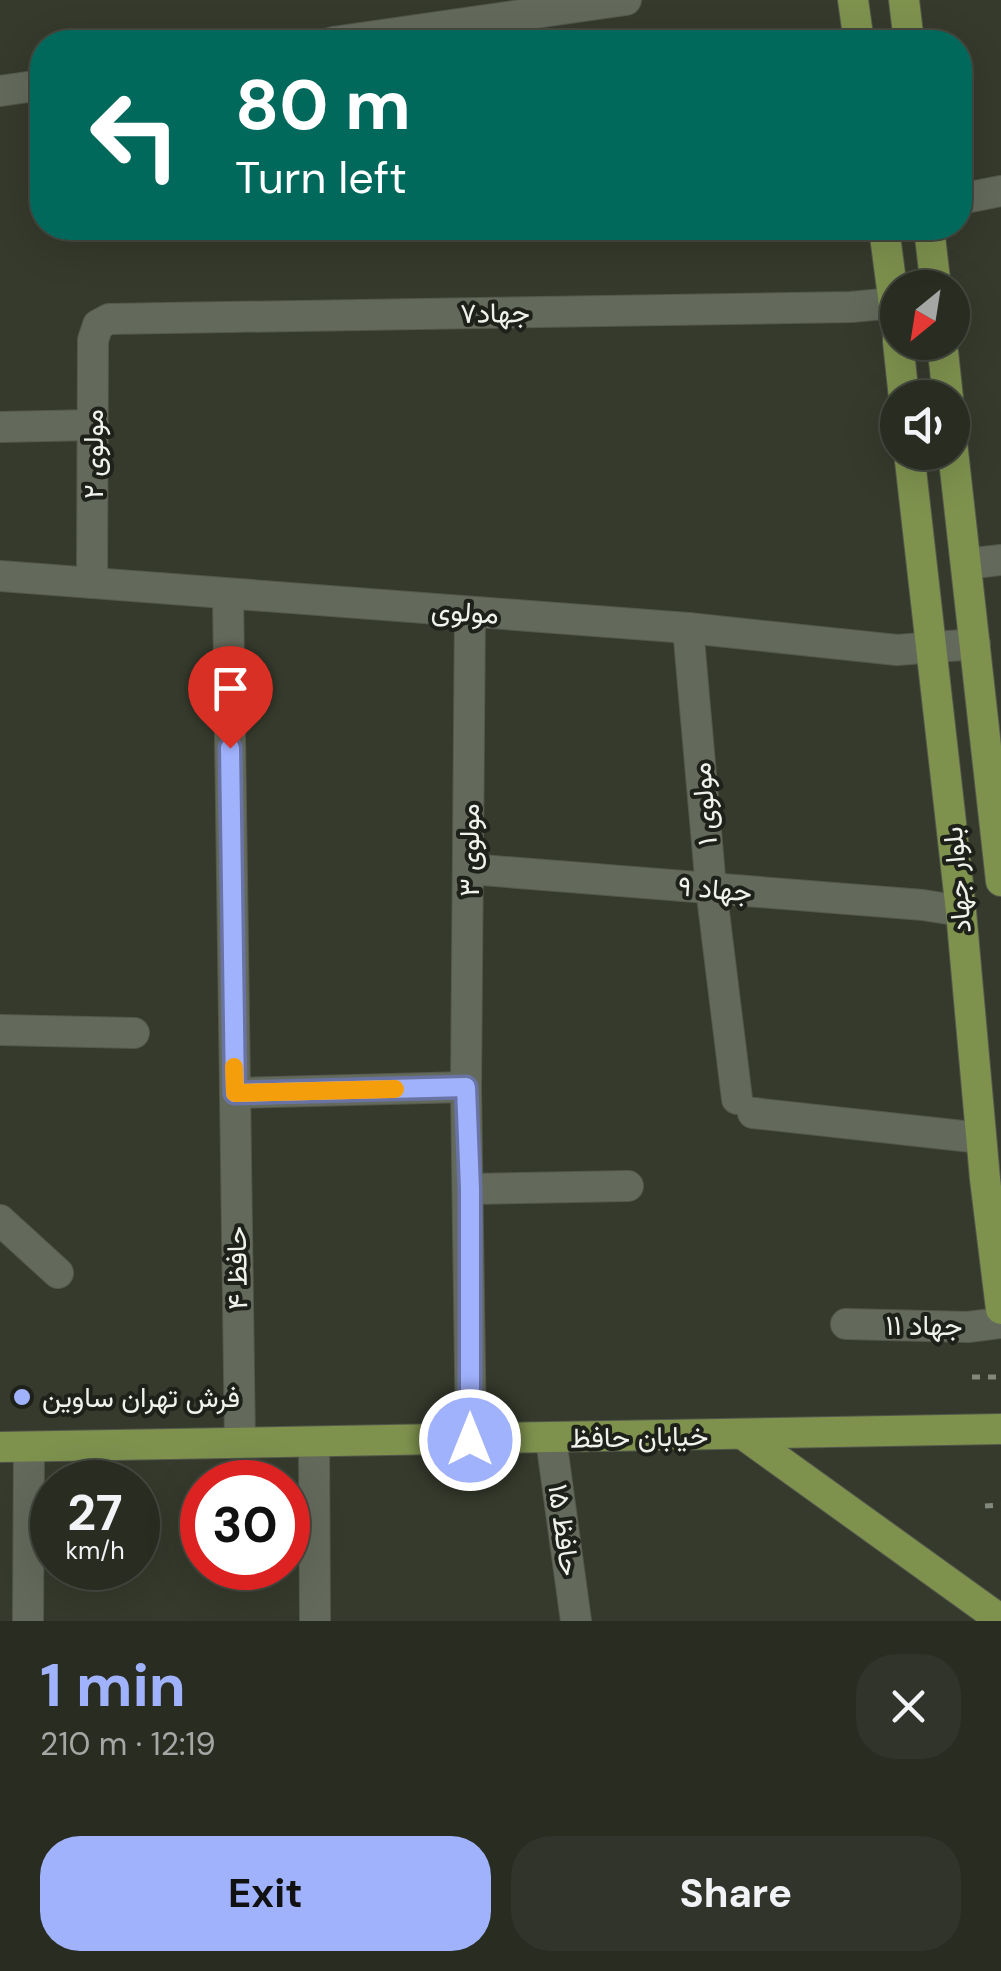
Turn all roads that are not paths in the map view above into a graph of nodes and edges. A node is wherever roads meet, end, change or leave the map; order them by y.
1 (626, 0) edge
2 (853, 0) edge
3 (904, 0) edge
4 (417, 30) edge
5 (857, 30) edge
6 (907, 30) edge
7 (30, 87) edge
8 (0, 91) edge
9 (1001, 191) edge
10 (972, 197) edge
11 (886, 240) edge
12 (930, 240) edge
13 (890, 270) edge
14 (934, 270) edge
15 (880, 304) edge
16 (98, 325) joint
17 (93, 425) junction
18 (0, 427) edge
19 (911, 470) edge
20 (955, 470) edge
21 (1001, 560) edge
22 (966, 564) junction
23 (0, 576) edge
24 (92, 583) junction
25 (228, 594) junction
26 (470, 612) junction
27 (688, 628) junction
28 (975, 644) junction
29 (930, 648) junction
30 (994, 762) edge
31 (469, 869) junction
32 (1001, 881) edge
33 (711, 888) junction
34 (961, 911) junction
35 (0, 1030) edge
36 (134, 1034) dead end
37 (466, 1087) junction
38 (235, 1093) junction
39 (981, 1138) junction
40 (628, 1186) dead end
41 (470, 1189) junction
42 (0, 1220) edge
43 (58, 1272) dead end
44 (1001, 1309) edge
45 (1001, 1322) edge
46 (846, 1324) dead end
47 (989, 1430) edge
48 (744, 1435) junction
49 (552, 1438) junction
50 (470, 1440) junction
51 (314, 1442) junction
52 (240, 1443) junction
53 (14, 1447) edge
54 (1001, 1620) edge
55 (28, 1621) edge
56 (315, 1621) edge
57 (576, 1621) edge

1 - 4 street
2 - 5 main road
3 - 6 main road
7 - 8 street
9 - 10 street
11 - 13 main road
12 - 14 main road
15 - 16 street, جهاد۷
16 - 17 street, مولوی ۲
17 - 18 street
17 - 24 street, مولوی ۲
19 - 29 main road, بلوار جهاد
20 - 22 main road, بلوار جهاد
21 - 22 street
22 - 28 main road, بلوار جهاد
23 - 24 street, مولوی
24 - 25 street, مولوی
25 - 26 street, مولوی
25 - 38 street, حافظ ۴
26 - 27 street, مولوی
26 - 31 street, مولوی ۳
27 - 29 street, مولوی
27 - 33 street, مولوی ۱
28 - 29 street, مولوی
28 - 30 main road, بلوار جهاد
29 - 34 main road, بلوار جهاد
30 - 32 main road, بلوار جهاد
31 - 33 street, جهاد ۹
31 - 37 street, مولوی ۳
33 - 34 street, جهاد ۹
33 - 39 street, مولوی ۱
34 - 39 main road, بلوار جهاد
35 - 36 street
37 - 38 street
37 - 41 street, مولوی ۳
38 - 52 street, حافظ ۴
39 - 44 main road, بلوار جهاد
40 - 41 street
41 - 50 street, مولوی ۳
42 - 43 street
45 - 46 street, جهاد ۱۱
47 - 48 main road, خیابان حافظ
48 - 49 main road, خیابان حافظ
48 - 54 main road
49 - 50 main road, خیابان حافظ
49 - 57 street, حافظ ۱۵
50 - 51 main road, خیابان حافظ
51 - 52 main road, خیابان حافظ
51 - 56 street
52 - 53 main road, خیابان حافظ
53 - 55 street

